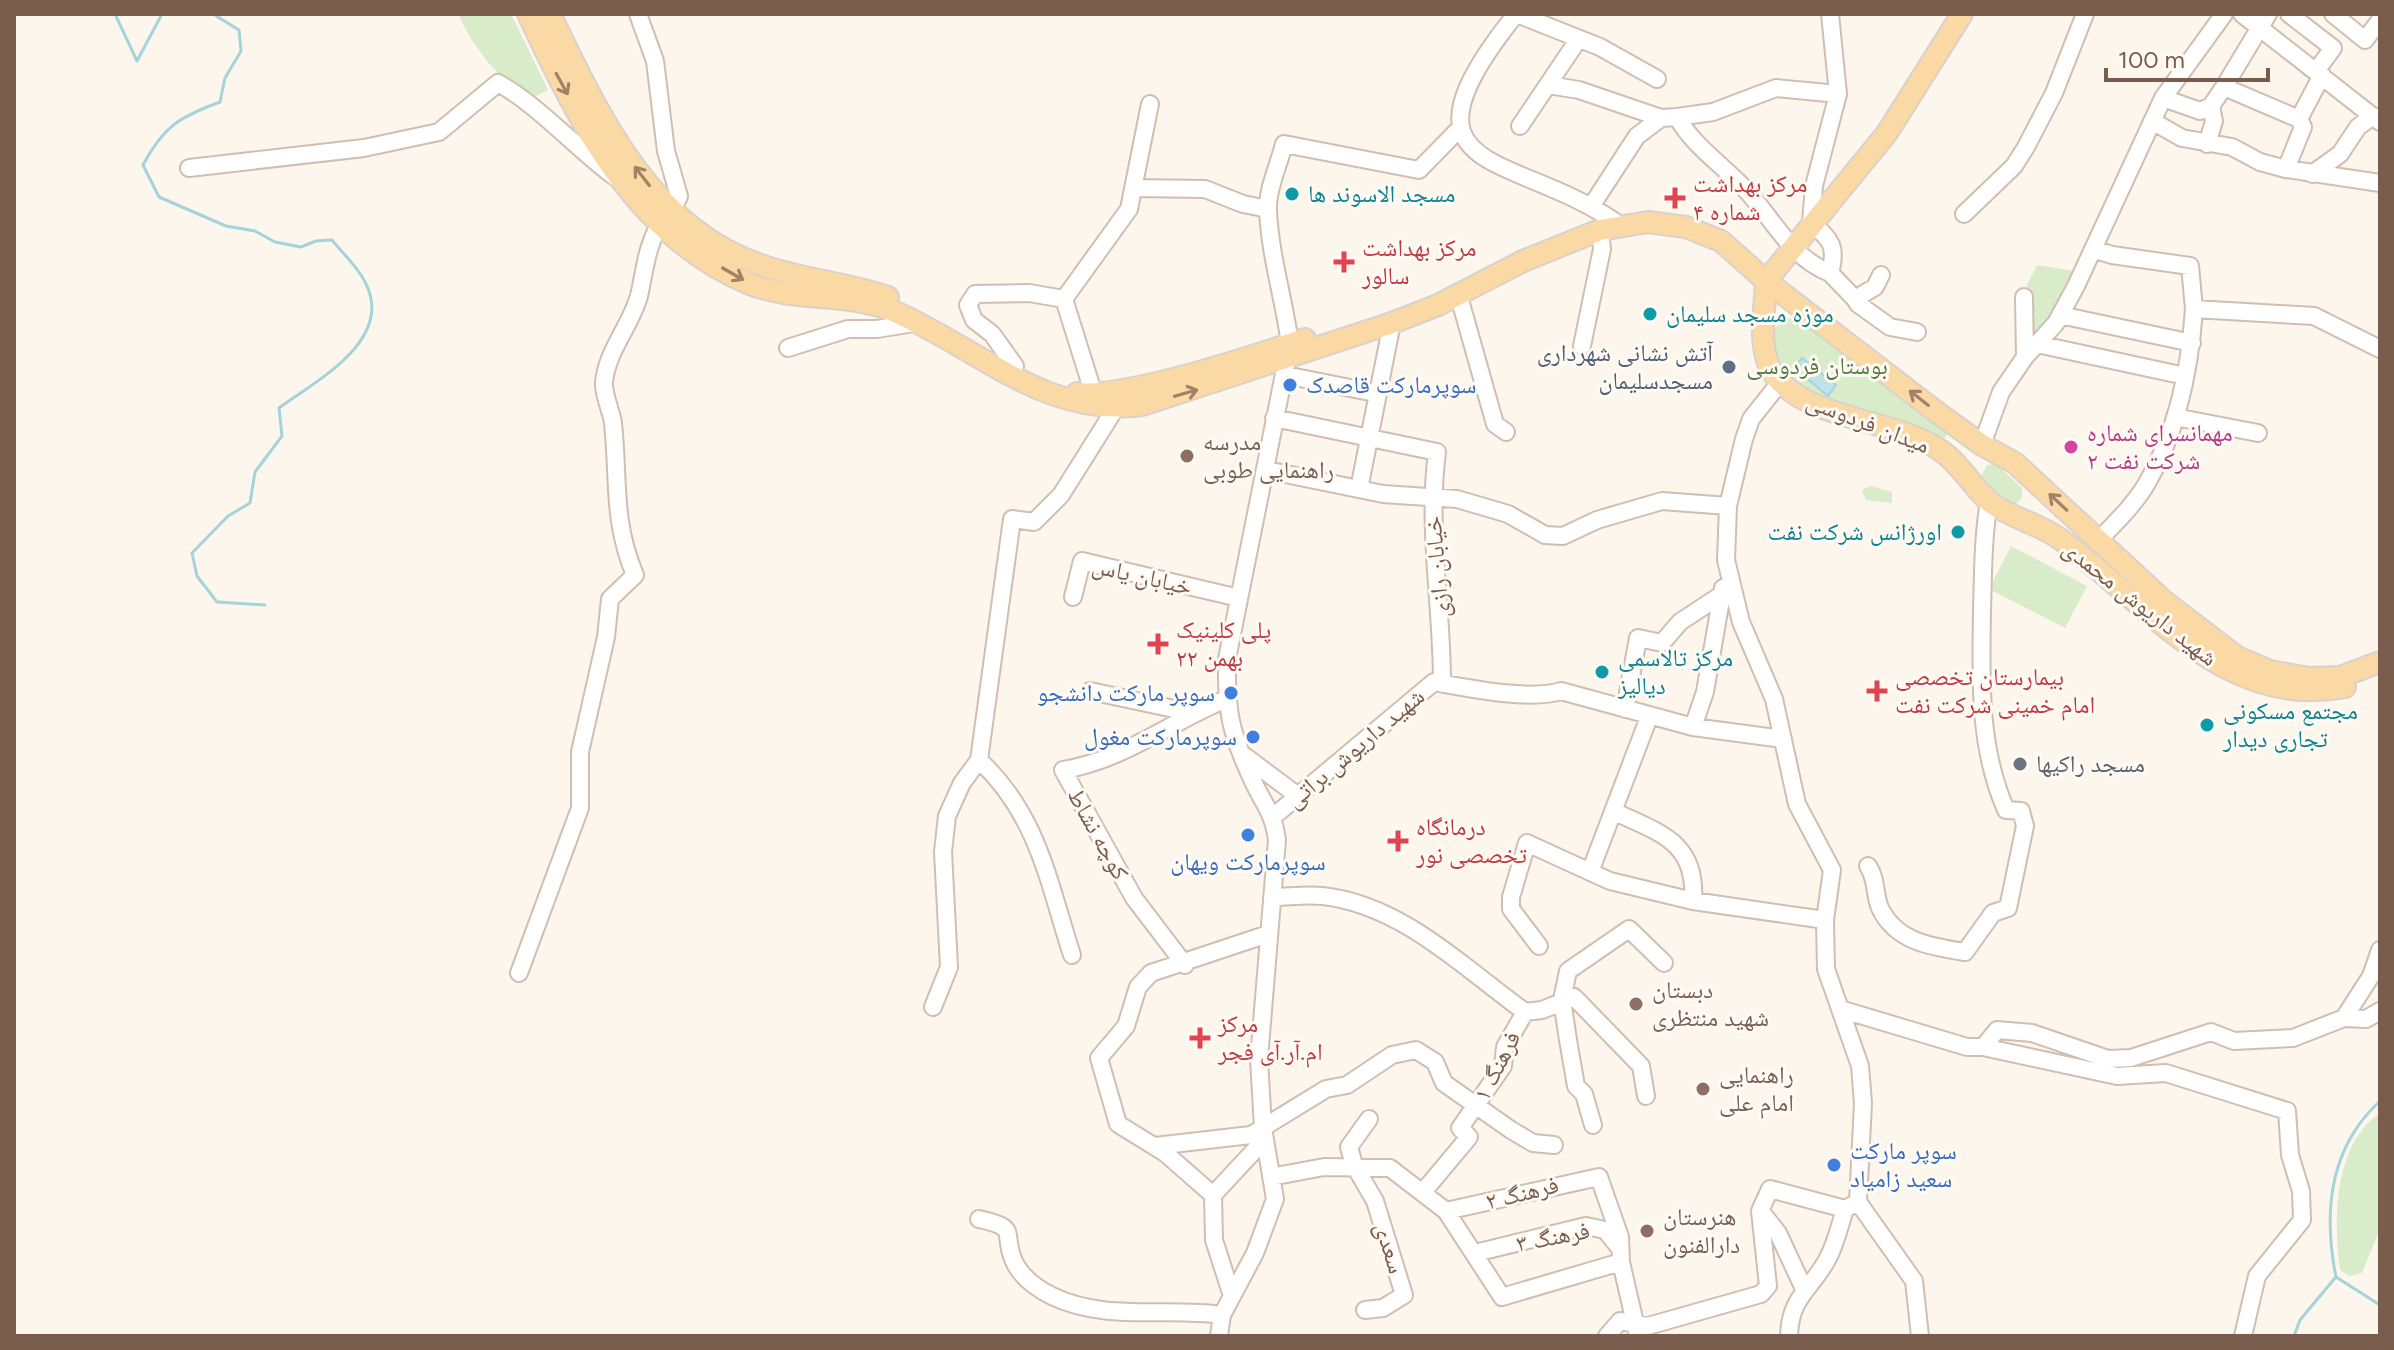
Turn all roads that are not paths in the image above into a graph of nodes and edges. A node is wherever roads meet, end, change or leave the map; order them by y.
1 (528, 14) edge
2 (550, 14) edge
3 (638, 14) edge
4 (1517, 14) edge
5 (1830, 14) edge
6 (1962, 14) edge
7 (2085, 14) edge
8 (2224, 14) edge
9 (2242, 14) edge
10 (2289, 14) edge
11 (2333, 14) edge
12 (2380, 20) edge
13 (2263, 21) edge
14 (1578, 40) junction
15 (2319, 73) junction
16 (1657, 79) dead end
17 (1548, 85) junction
18 (2224, 87) junction
19 (1838, 94) junction
20 (2163, 98) junction
21 (1150, 104) dead end
22 (2211, 106) junction
23 (1669, 117) junction
24 (2299, 119) junction
25 (2378, 119) edge
26 (2152, 121) junction
27 (1520, 126) dead end
28 (1459, 129) junction
29 (2207, 144) junction
30 (189, 168) dead end
31 (2286, 169) junction
32 (2312, 174) junction
33 (2380, 183) edge
34 (626, 185) junction
35 (1133, 188) junction
36 (1592, 205) junction
37 (1268, 209) junction
38 (1964, 214) dead end
39 (666, 218) junction
40 (1811, 223) junction
41 (1610, 228) junction
42 (1791, 247) junction
43 (2093, 249) junction
44 (1830, 273) junction
45 (1881, 275) dead end
46 (1766, 281) junction
47 (1458, 293) junction
48 (2024, 297) dead end
49 (1064, 299) junction
50 (1855, 299) junction
51 (1803, 308) junction
52 (2194, 309) junction
53 (2060, 315) junction
54 (1765, 320) junction
55 (914, 323) junction
56 (1392, 323) junction
57 (1917, 332) dead end
58 (2192, 343) junction
59 (2037, 344) junction
60 (1582, 346) dead end
61 (788, 348) dead end
62 (2380, 349) edge
63 (2025, 357) junction
64 (1288, 360) junction
65 (1019, 372) junction
66 (2185, 376) junction
67 (1781, 381) junction
68 (1375, 393) junction
69 (1094, 395) junction
70 (1140, 396) junction
71 (1115, 409) junction
72 (2175, 417) junction
73 (1274, 418) junction
74 (1506, 432) dead end
75 (2258, 433) dead end
76 (1366, 440) junction
77 (1982, 445) junction
78 (1964, 469) junction
79 (1266, 470) junction
80 (2028, 474) junction
81 (1359, 489) junction
82 (1431, 496) junction
83 (1989, 501) junction
84 (1728, 506) junction
85 (2009, 512) junction
86 (2098, 541) junction
87 (1726, 560) junction
88 (1723, 590) junction
89 (1073, 597) dead end
90 (1239, 598) junction
91 (2380, 662) edge
92 (2380, 669) edge
93 (1442, 683) junction
94 (1090, 691) dead end
95 (1226, 699) junction
96 (1625, 709) junction
97 (1193, 713) junction
98 (1649, 717) junction
99 (1693, 727) junction
100 (1783, 739) junction
101 (1240, 751) junction
102 (979, 760) junction
103 (1298, 796) junction
104 (1613, 811) junction
105 (1274, 816) junction
106 (1868, 866) dead end
107 (1590, 872) junction
108 (1272, 897) junction
109 (1693, 901) junction
110 (1825, 920) junction
111 (1268, 934) junction
112 (1539, 946) dead end
113 (2380, 950) edge
114 (1072, 955) dead end
115 (1664, 963) dead end
116 (1185, 965) junction
117 (519, 973) dead end
118 (1562, 1000) junction
119 (933, 1007) dead end
120 (1840, 1009) junction
121 (2380, 1011) edge
122 (1525, 1012) junction
123 (2344, 1018) junction
124 (1983, 1047) junction
125 (1646, 1096) dead end
126 (1478, 1106) junction
127 (1369, 1119) dead end
128 (1593, 1125) dead end
129 (1264, 1134) junction
130 (1554, 1145) dead end
131 (1155, 1146) junction
132 (1354, 1165) junction
133 (1271, 1177) junction
134 (1423, 1192) junction
135 (1213, 1195) junction
136 (1852, 1205) junction
137 (1446, 1211) junction
138 (1760, 1211) junction
139 (979, 1219) dead end
140 (1475, 1253) junction
141 (1622, 1256) junction
142 (1804, 1289) junction
143 (1232, 1296) junction
144 (1365, 1310) dead end
145 (1222, 1315) junction
146 (1635, 1329) edge
147 (1219, 1336) edge
148 (1607, 1336) edge
149 (1789, 1336) edge
150 (1920, 1336) edge
151 (2243, 1336) edge

1 -> 34 main road
39 -> 2 main road
3 - 39 street
4 - 14 street
4 - 28 street
5 - 19 street
6 - 40 main road
7 - 38 street
8 - 20 street
9 - 13 street
10 - 15 street
11 - 12 street
13 - 15 street
13 - 18 street
14 - 16 street
14 - 17 street
15 - 24 street
15 - 25 street
17 - 23 street
17 - 27 street
18 - 22 street
18 - 24 street
19 - 23 street
19 - 40 street
20 - 22 street
20 - 26 street
21 - 35 street
22 - 29 street
23 - 36 street
23 - 42 street
24 - 31 street
25 - 32 street
26 - 29 street
26 - 43 street
28 - 36 street
28 - 37 street
29 - 31 street
30 - 34 street
31 - 32 street
32 - 33 street
34 - 39 main road
35 - 37 street
35 - 49 street
36 - 41 street
37 - 64 street
39 -> 55 main road
39 - 65 main road
39 - 117 street
40 - 42 main road
40 - 44 street
41 - 46 main road, شهید داریوش محمدی
41 - 47 main road, شهید داریوش محمدی
41 - 60 street
42 - 44 street
42 - 46 main road
43 - 52 street
43 - 53 street
44 - 50 street
45 - 50 street
46 - 51 main road, شهید داریوش محمدی
46 - 54 main road, میدان فردوسی
47 - 56 main road
47 - 64 main road
47 - 74 street
48 - 63 street
49 - 65 street
49 - 69 street
50 - 57 street
51 - 54 main road
77 -> 51 main road, شهید داریوش محمدی
52 - 58 street
52 - 62 street
53 - 58 street
53 - 59 street
54 - 67 main road, میدان فردوسی
55 - 61 street
55 - 65 main road
56 - 64 main road
56 - 68 street
58 - 66 street
59 - 63 street
59 - 66 street
63 - 77 street
64 - 68 street
64 - 70 main road
64 - 73 street
65 - 69 main road
65 - 71 main road
66 - 72 street
67 - 78 main road, میدان فردوسی
67 - 84 street
68 - 76 street
69 - 70 main road
70 - 71 main road
71 - 102 street
72 - 75 street
72 - 86 street
73 - 76 street
73 - 79 street
76 - 81 street
76 - 82 street, خیابان رازی
77 - 78 main road
77 - 80 main road, شهید داریوش محمدی
78 - 83 main road, شهید داریوش محمدی
79 - 81 street
79 - 90 street
80 - 85 main road
86 -> 80 main road, شهید داریوش محمدی
81 - 82 street
82 - 84 street
82 - 93 street, خیابان رازی
83 - 85 main road, شهید داریوش محمدی
83 - 106 street
84 - 87 street
85 - 92 main road, شهید داریوش محمدی
86 - 91 main road, شهید داریوش محمدی
87 - 88 street
87 - 100 street
88 - 96 street
88 - 99 street
89 - 90 street, خیابان یاس
90 - 95 street
93 - 96 street, شهید داریوش براتی
93 - 103 street, شهید داریوش براتی
94 - 97 street
95 - 97 street, کوچه نشاط
95 - 101 street
96 - 98 street, شهید داریوش براتی
97 - 116 street, کوچه نشاط
98 - 99 street, شهید داریوش براتی
98 - 104 street
99 - 100 street, شهید داریوش براتی
100 - 110 street
101 - 103 street
101 - 105 street
102 - 114 street
102 - 119 street
103 - 105 street, شهید داریوش براتی
104 - 107 street
104 - 109 street
105 - 108 street
107 - 109 street
107 - 112 street
108 - 111 street
108 - 122 street
109 - 110 street
110 - 120 street
111 - 116 street
111 - 129 street
113 - 123 street
115 - 118 street
116 - 131 street
118 - 122 street
118 - 125 street
118 - 128 street
120 - 124 street
120 - 136 street
121 - 123 street
122 - 126 street, فرهنگ ۱
123 - 124 street
124 - 151 street
126 - 129 street
126 - 130 street
126 - 134 street, فرهنگ ۱
127 - 132 street
129 - 131 street
129 - 133 street
129 - 135 street
131 - 135 street
132 - 133 street
132 - 134 street
132 - 144 street, سعدی
133 - 143 street
134 - 137 street
135 - 143 street
136 - 138 street
136 - 142 street
136 - 150 street
137 - 140 street
137 - 141 street, فرهنگ ۲
138 - 142 street
138 - 146 street
139 - 145 street
140 - 141 street, فرهنگ ۳
140 - 141 street
141 - 146 street
142 - 149 street
143 - 145 street
145 - 147 street
146 - 148 street

